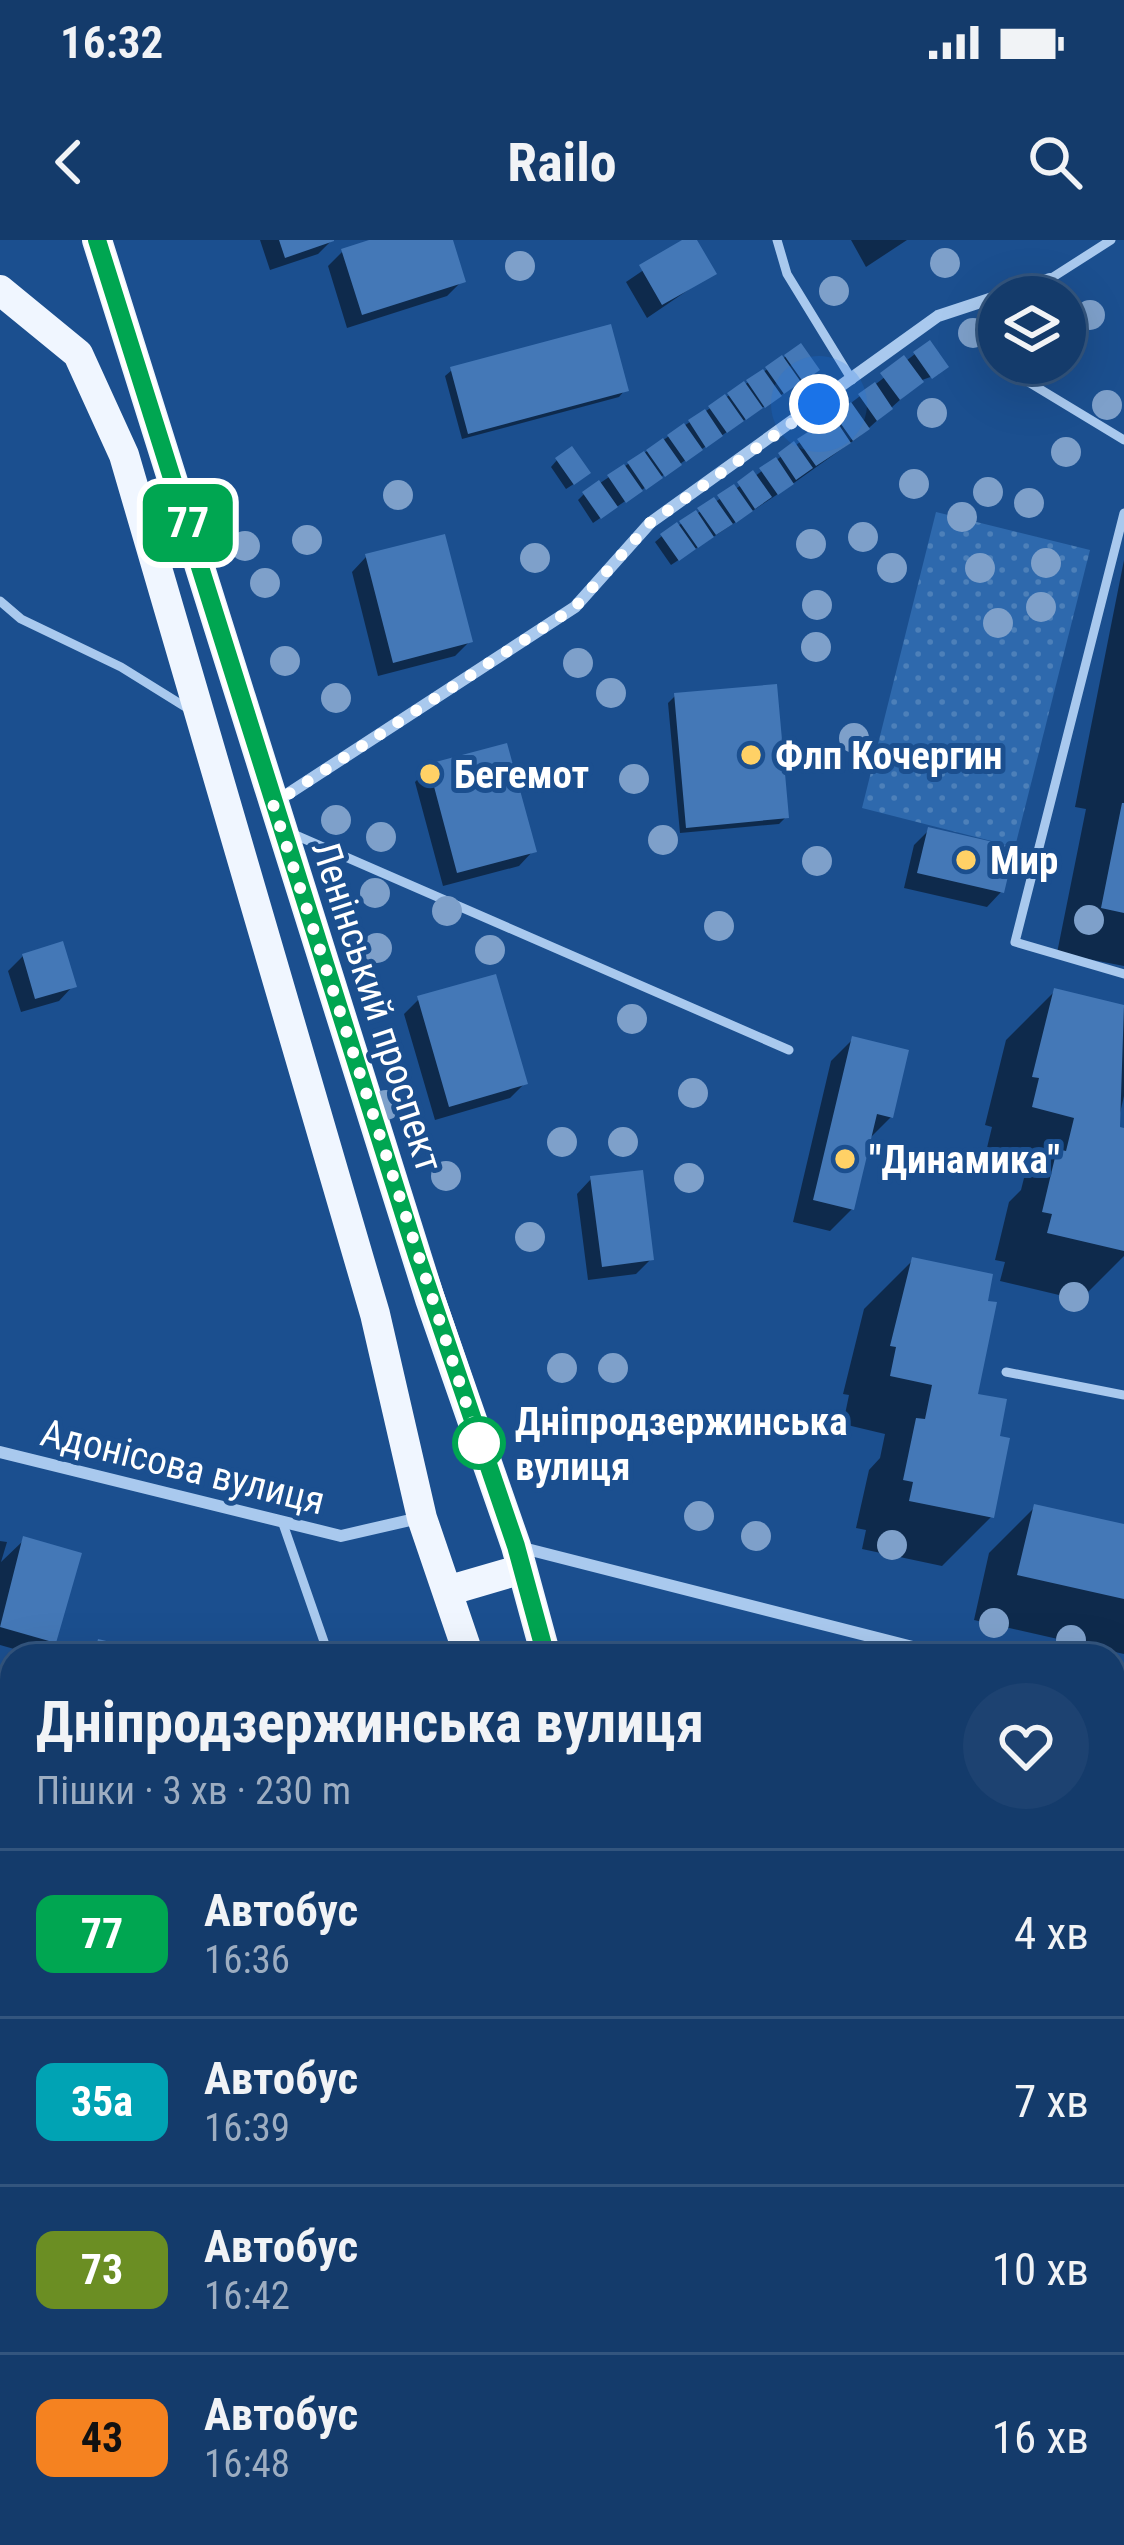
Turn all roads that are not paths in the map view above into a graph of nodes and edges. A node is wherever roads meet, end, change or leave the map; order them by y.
1 (97, 240) edge
2 (777, 240) edge
3 (1111, 240) edge
4 (1055, 276) edge
5 (0, 290) edge
6 (978, 303) edge
7 (852, 380) junction
8 (1033, 384) edge
9 (1124, 440) edge
10 (1124, 513) edge
11 (0, 602) edge
12 (203, 718) junction
13 (277, 816) junction
14 (1124, 974) edge
15 (789, 1050) dead end
16 (1006, 1372) dead end
17 (1124, 1395) edge
18 (0, 1452) edge
19 (422, 1518) junction
20 (282, 1521) junction
21 (519, 1558) junction
22 (447, 1591) junction
23 (325, 1644) edge
24 (465, 1644) edge
25 (543, 1644) edge
26 (895, 1644) edge

1 - 13 main road, Ленінський проспект
2 - 7 lane
3 - 4 lane
5 - 12 main road
6 - 7 street
7 - 13 street
8 - 9 lane
10 - 14 lane
11 - 12 lane
12 - 19 main road
13 - 15 lane
13 - 21 main road, Ленінський проспект
16 - 17 lane
18 - 20 street, Адонісова вулиця
19 - 20 street, Адонісова вулиця
19 - 22 main road
20 - 23 lane
21 - 22 main road
21 - 25 main road, Ленінський проспект
21 - 26 street
22 - 24 main road

